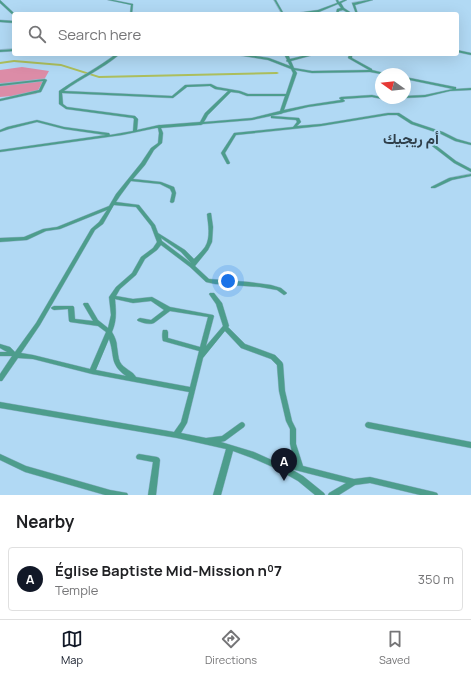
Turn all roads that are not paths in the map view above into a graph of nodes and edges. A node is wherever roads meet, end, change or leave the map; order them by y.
1 (109, 0) edge
2 (275, 0) edge
3 (337, 0) edge
4 (346, 0) edge
5 (372, 0) edge
6 (0, 1) edge
7 (338, 4) junction
8 (343, 9) junction
9 (131, 12) edge
10 (282, 12) edge
11 (311, 12) edge
12 (337, 12) edge
13 (348, 12) edge
14 (356, 12) edge
15 (12, 13) edge
16 (0, 21) edge
17 (12, 22) edge
18 (12, 50) edge
19 (0, 51) edge
20 (459, 51) edge
21 (471, 54) edge
22 (116, 56) edge
23 (250, 56) edge
24 (287, 56) edge
25 (307, 56) edge
26 (350, 56) edge
27 (288, 61) junction
28 (291, 68) junction
29 (375, 70) edge
30 (375, 72) edge
31 (411, 79) edge
32 (0, 84) edge
33 (471, 89) edge
34 (460, 90) junction
35 (230, 91) junction
36 (60, 92) junction
37 (287, 95) junction
38 (375, 97) edge
39 (411, 97) edge
40 (0, 100) edge
41 (281, 113) junction
42 (263, 117) junction
43 (300, 121) junction
44 (201, 124) junction
45 (321, 125) junction
46 (159, 126) junction
47 (293, 128) junction
48 (0, 131) edge
49 (135, 131) junction
50 (122, 134) junction
51 (471, 144) edge
52 (433, 145) dead end
53 (0, 151) edge
54 (228, 163) dead end
55 (471, 171) edge
56 (471, 175) edge
57 (130, 180) junction
58 (433, 187) dead end
59 (172, 202) dead end
60 (111, 205) junction
61 (209, 214) dead end
62 (156, 232) junction
63 (0, 240) edge
64 (160, 242) junction
65 (193, 264) junction
66 (284, 293) dead end
67 (212, 294) dead end
68 (113, 298) junction
69 (86, 304) dead end
70 (54, 308) dead end
71 (169, 309) junction
72 (140, 320) dead end
73 (99, 324) junction
74 (225, 328) junction
75 (109, 332) junction
76 (165, 332) dead end
77 (0, 346) edge
78 (202, 350) junction
79 (0, 354) edge
80 (14, 354) junction
81 (200, 358) junction
82 (92, 372) junction
83 (0, 379) edge
84 (138, 380) junction
85 (192, 390) junction
86 (0, 405) edge
87 (242, 425) dead end
88 (368, 425) dead end
89 (176, 435) junction
90 (204, 442) junction
91 (471, 445) edge
92 (230, 448) junction
93 (0, 457) edge
94 (139, 457) dead end
95 (261, 459) junction
96 (300, 469) junction
97 (354, 482) junction
98 (124, 495) edge
99 (152, 495) edge
100 (217, 495) edge
101 (321, 495) edge
102 (332, 495) edge
103 (434, 495) edge

1 - 9 street
2 - 10 street
3 - 7 street
4 - 7 street
5 - 14 street
6 - 15 street
7 - 8 street
7 - 11 street
8 - 12 street
8 - 13 street
16 - 17 street
18 - 19 street
20 - 21 street
22 - 36 street
23 - 28 street
24 - 27 street
25 - 27 street
26 - 29 street
27 - 28 street
28 - 30 street
28 - 37 street
31 - 34 street
32 - 40 street
33 - 34 street
34 - 39 street
35 - 36 street
35 - 37 street
35 - 44 street
36 - 49 street
37 - 41 street
38 - 41 street
41 - 42 street
42 - 43 street
42 - 44 street
43 - 45 street
43 - 47 street
44 - 46 street
45 - 47 street
45 - 51 street
46 - 49 street
46 - 57 street
47 - 54 street
48 - 50 street
49 - 50 street
50 - 53 street
52 - 55 street
56 - 58 street
57 - 59 street
57 - 60 street
60 - 62 street
60 - 63 street
60 - 80 street
61 - 65 street
62 - 64 street
62 - 65 street
64 - 65 street
64 - 68 street
65 - 66 street
67 - 74 street
68 - 71 street
68 - 75 street
69 - 73 street
70 - 73 street
71 - 72 street
71 - 78 street
73 - 75 street
74 - 81 street
74 - 96 street
75 - 82 street
75 - 84 street
76 - 78 street
77 - 80 street
78 - 81 street
79 - 80 street
80 - 82 street
80 - 83 street
81 - 85 street
82 - 84 street
84 - 85 street
85 - 89 street
86 - 89 street
87 - 90 street
88 - 91 street
89 - 90 street
90 - 92 street
92 - 95 street
92 - 100 street
93 - 98 street
94 - 99 street
95 - 96 street
95 - 101 street
96 - 97 street
97 - 102 street
97 - 103 street

